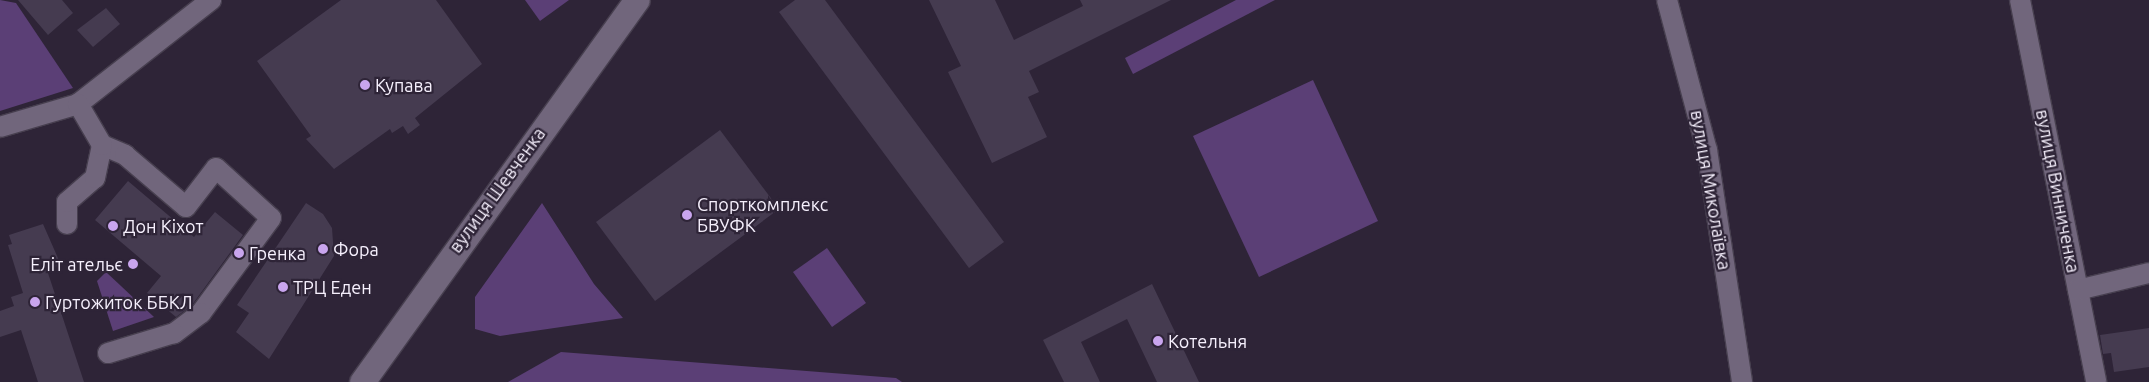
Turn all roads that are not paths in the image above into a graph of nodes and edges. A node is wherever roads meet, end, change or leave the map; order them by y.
1 (211, 0) edge
2 (637, 0) edge
3 (1667, 0) edge
4 (2020, 0) edge
5 (78, 104) junction
6 (0, 127) edge
7 (102, 146) junction
8 (67, 224) dead end
9 (2149, 272) edge
10 (2078, 290) junction
11 (108, 353) dead end
12 (362, 382) edge
13 (1742, 382) edge
14 (2096, 382) edge

1 - 5 street
2 - 12 street, вулиця Шевченка
3 - 13 street, вулиця Миколаївка
4 - 10 street, вулиця Винниченка
5 - 6 street
5 - 7 street
7 - 8 street
7 - 11 street
9 - 10 street
10 - 14 street, вулиця Винниченка

